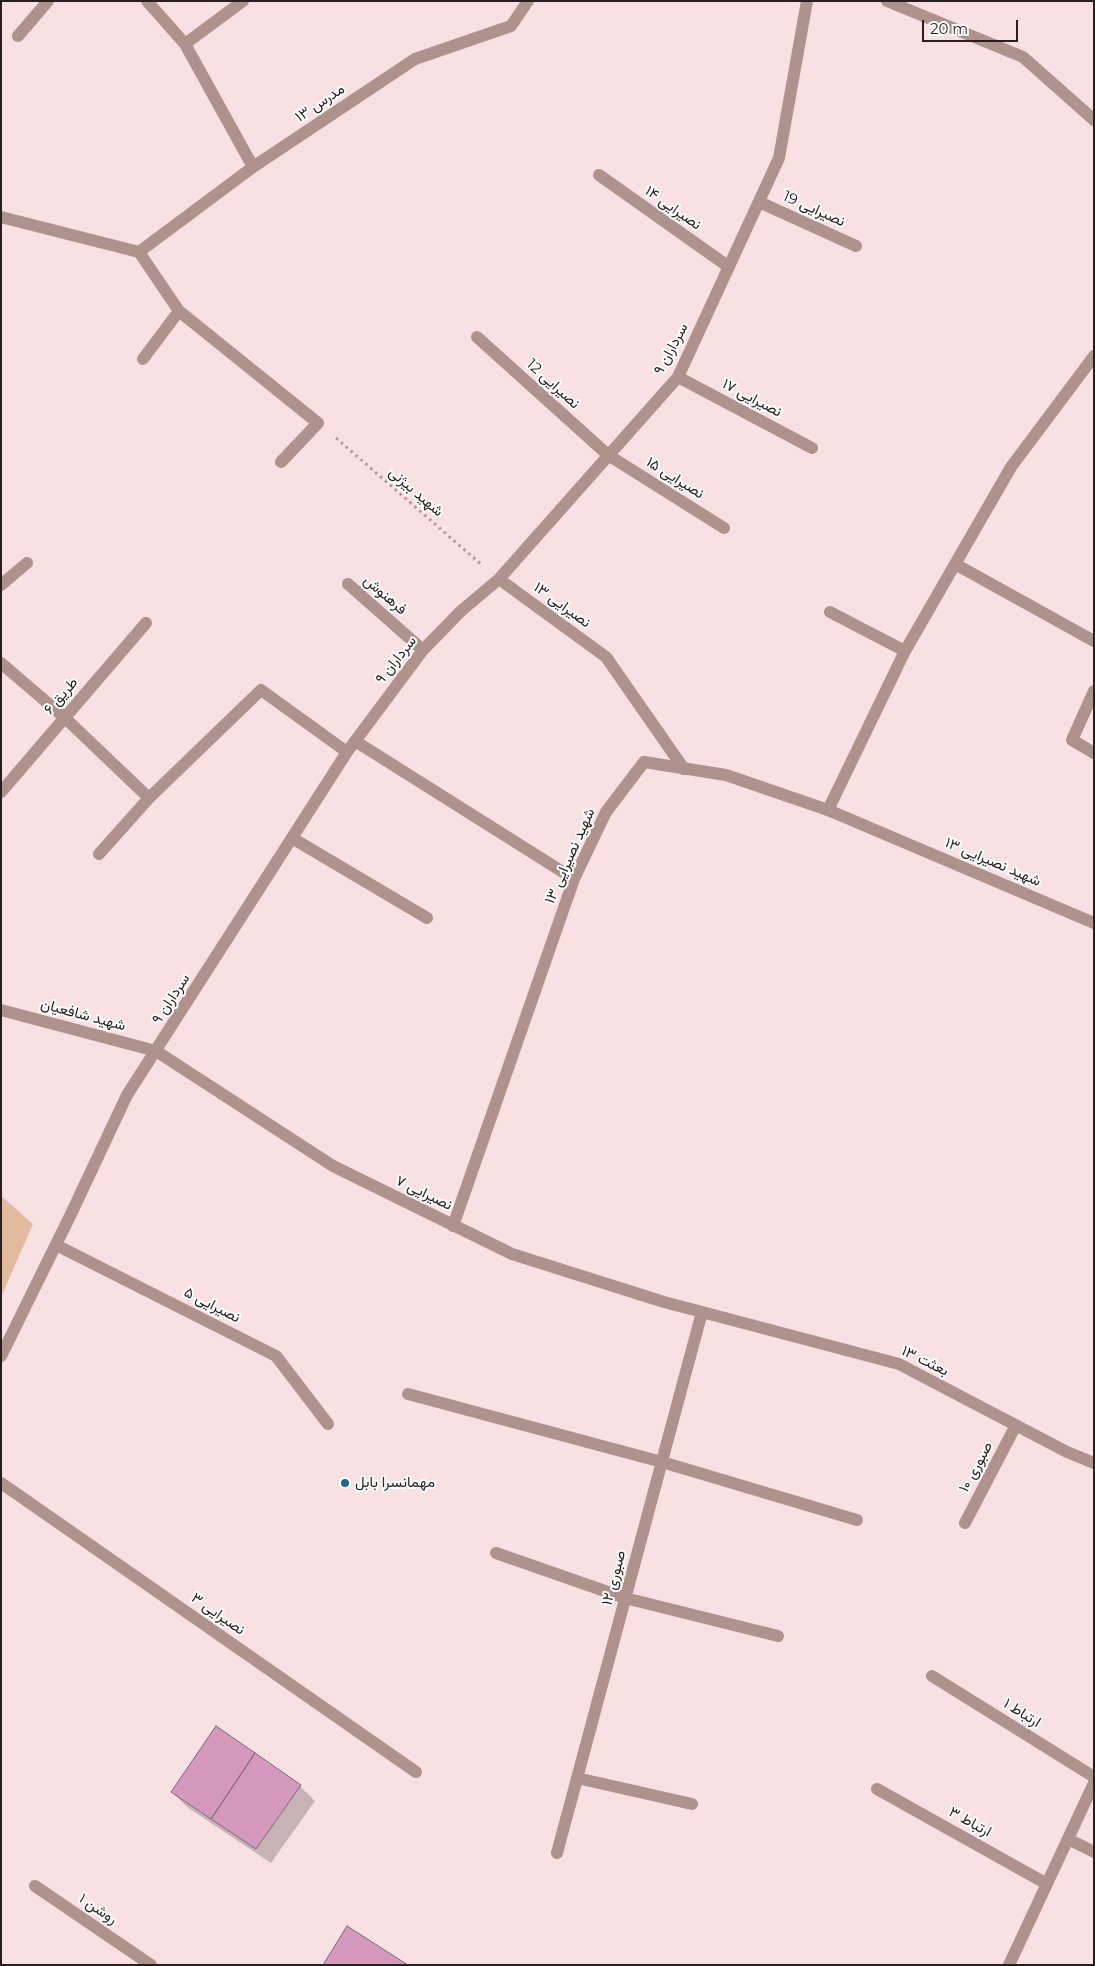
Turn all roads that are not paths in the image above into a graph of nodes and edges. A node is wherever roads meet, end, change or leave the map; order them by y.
1 (48, 1) edge
2 (147, 1) edge
3 (243, 1) edge
4 (528, 1) edge
5 (807, 1) edge
6 (887, 1) edge
7 (18, 36) dead end
8 (185, 44) junction
9 (1094, 120) edge
10 (253, 167) junction
11 (599, 175) dead end
12 (758, 202) junction
13 (1, 218) edge
14 (856, 246) dead end
15 (138, 252) junction
16 (729, 266) junction
17 (179, 311) junction
18 (477, 338) dead end
19 (1094, 356) edge
20 (143, 359) dead end
21 (678, 377) junction
22 (812, 448) dead end
23 (608, 455) junction
24 (281, 462) dead end
25 (724, 528) dead end
26 (27, 563) dead end
27 (955, 564) junction
28 (499, 579) junction
29 (348, 584) dead end
30 (1, 586) edge
31 (830, 612) dead end
32 (146, 623) dead end
33 (1094, 641) edge
34 (423, 650) junction
35 (905, 651) junction
36 (1, 663) edge
37 (1094, 691) edge
38 (64, 717) junction
39 (351, 747) junction
40 (1094, 753) edge
41 (684, 769) junction
42 (1, 792) edge
43 (149, 798) junction
44 (828, 810) junction
45 (292, 838) junction
46 (99, 854) dead end
47 (574, 879) junction
48 (427, 918) dead end
49 (1094, 923) edge
50 (1, 1010) edge
51 (156, 1051) junction
52 (453, 1226) junction
53 (56, 1245) junction
54 (702, 1312) junction
55 (1, 1356) edge
56 (408, 1394) dead end
57 (328, 1424) dead end
58 (1016, 1425) junction
59 (662, 1462) junction
60 (1094, 1463) edge
61 (1, 1483) edge
62 (858, 1520) dead end
63 (965, 1523) dead end
64 (496, 1554) dead end
65 (625, 1598) junction
66 (778, 1636) dead end
67 (932, 1676) dead end
68 (416, 1772) dead end
69 (1094, 1777) edge
70 (577, 1778) junction
71 (1094, 1783) edge
72 (877, 1789) dead end
73 (692, 1804) dead end
74 (1068, 1839) junction
75 (1094, 1852) edge
76 (557, 1853) dead end
77 (1047, 1884) junction
78 (35, 1886) dead end
79 (145, 1963) edge
80 (1009, 1965) edge

1 - 7 street
2 - 8 street
3 - 8 street
4 - 10 street, مدرس ۱۳
5 - 12 street, سرداران ۹
6 - 9 street
8 - 10 street
10 - 15 street, مدرس ۱۳
11 - 16 street, نصیرایی ۱۴
12 - 14 street, نصیرایی 19
12 - 16 street, سرداران ۹
13 - 15 street
15 - 17 street
16 - 21 street, سرداران ۹
17 - 20 street
17 - 24 street
18 - 23 street, نصیرایی 12
19 - 27 street
21 - 22 street, نصیرایی ۱۷
21 - 23 street, سرداران ۹
23 - 25 street, نصیرایی ۱۵
23 - 28 street, سرداران ۹
26 - 30 street
27 - 33 street
27 - 35 street
28 - 34 street, سرداران ۹
28 - 41 street, نصیرایی ۱۳
29 - 34 street, فرهنوش
31 - 35 street
32 - 38 street, طریق ۶
34 - 39 street, سرداران ۹
35 - 44 street
36 - 38 street
37 - 40 street
38 - 42 street, طریق ۶
38 - 43 street
39 - 43 street
39 - 45 street, سرداران ۹
39 - 47 street
41 - 44 street, شهید نصیرایی ۱۳
41 - 47 street, شهید نصیرایی ۱۳
43 - 46 street
44 - 49 street, شهید نصیرایی ۱۳
45 - 48 street
45 - 51 street, سرداران ۹
47 - 52 street, شهید نصیرایی ۱۳
50 - 51 street, شهید شافعیان
51 - 52 street, نصیرایی ۷
51 - 53 street, سرداران ۹
52 - 54 street, نصیرایی ۷
53 - 55 street, سرداران ۹
53 - 57 street, نصیرایی ۵
54 - 58 street, بعثت ۱۳
54 - 59 street, صبوری ۱۲
56 - 59 street
58 - 60 street, بعثت ۱۳
58 - 63 street, صبوری ۱۰
59 - 62 street
59 - 65 street, صبوری ۱۲
61 - 68 street, نصیرایی ۳
64 - 65 street
65 - 66 street
65 - 70 street, صبوری ۱۲
67 - 69 street, ارتباط ۱
70 - 73 street
70 - 76 street, صبوری ۱۲
71 - 74 street
72 - 77 street, ارتباط ۳
74 - 75 street
74 - 77 street
77 - 80 street
78 - 79 street, روشن ۱

